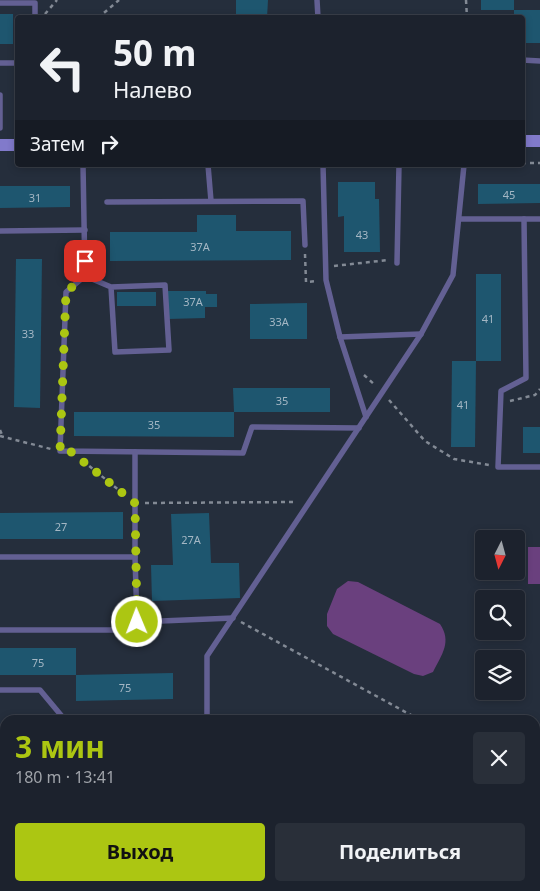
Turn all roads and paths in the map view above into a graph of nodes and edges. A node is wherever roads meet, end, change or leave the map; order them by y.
1 (57, 0) edge
2 (119, 0) edge
3 (317, 0) edge
4 (466, 0) edge
5 (0, 3) edge
6 (35, 15) edge
7 (44, 15) edge
8 (102, 15) edge
9 (318, 15) edge
10 (467, 15) edge
11 (525, 60) edge
12 (540, 60) edge
13 (0, 63) edge
14 (15, 63) edge
15 (0, 95) edge
16 (0, 128) edge
17 (525, 141) edge
18 (540, 141) edge
19 (0, 145) edge
20 (15, 145) edge
21 (525, 163) edge
22 (540, 163) edge
23 (82, 167) edge
24 (208, 167) edge
25 (322, 167) edge
26 (399, 167) edge
27 (464, 167) edge
28 (211, 201) junction
29 (107, 202) dead end
30 (459, 219) junction
31 (524, 219) junction
32 (540, 219) edge
33 (85, 230) junction
34 (0, 231) edge
35 (305, 245) joint
36 (397, 261) joint
37 (326, 266) junction
38 (85, 276) junction
39 (326, 280) junction
40 (111, 287) junction
41 (421, 334) junction
42 (340, 337) junction
43 (350, 363) junction
44 (540, 389) edge
45 (383, 392) junction
46 (501, 403) junction
47 (366, 418) junction
48 (359, 428) junction
49 (0, 430) edge
50 (2, 437) edge
51 (60, 451) junction
52 (70, 451) junction
53 (135, 452) junction
54 (498, 467) junction
55 (540, 467) edge
56 (310, 502) junction
57 (135, 503) junction
58 (0, 557) edge
59 (135, 557) junction
60 (233, 618) junction
61 (137, 622) junction
62 (0, 630) edge
63 (0, 690) edge
64 (61, 715) edge
65 (207, 715) edge
66 (411, 715) edge

1 - 7 path
2 - 8 path
3 - 9 lane
4 - 10 path
5 - 6 lane
11 - 12 lane
13 - 14 lane
15 - 16 lane
17 - 18 street
19 - 20 street
21 - 22 path
23 - 33 lane
24 - 28 lane
25 - 37 lane
26 - 36 lane
27 - 30 lane
28 - 29 lane
28 - 35 lane
30 - 31 lane
30 - 41 lane
31 - 32 lane
31 - 46 lane
33 - 34 lane
33 - 38 lane
35 - 39 path
36 - 37 path
37 - 39 lane
38 - 40 lane
38 - 51 lane
39 - 42 lane
40 - 40 lane
41 - 42 lane
41 - 45 lane
42 - 43 lane
43 - 45 path
43 - 47 lane
44 - 46 path
45 - 47 lane
45 - 54 path
46 - 54 lane
47 - 48 lane
48 - 53 lane
48 - 56 lane
49 - 50 path
50 - 51 path
51 - 52 lane
52 - 53 lane
52 - 57 path
53 - 57 lane
54 - 55 lane
56 - 57 path
56 - 60 lane
57 - 59 lane
58 - 59 lane
59 - 61 lane
60 - 61 lane
60 - 65 lane
60 - 66 path
61 - 62 lane
63 - 64 lane

